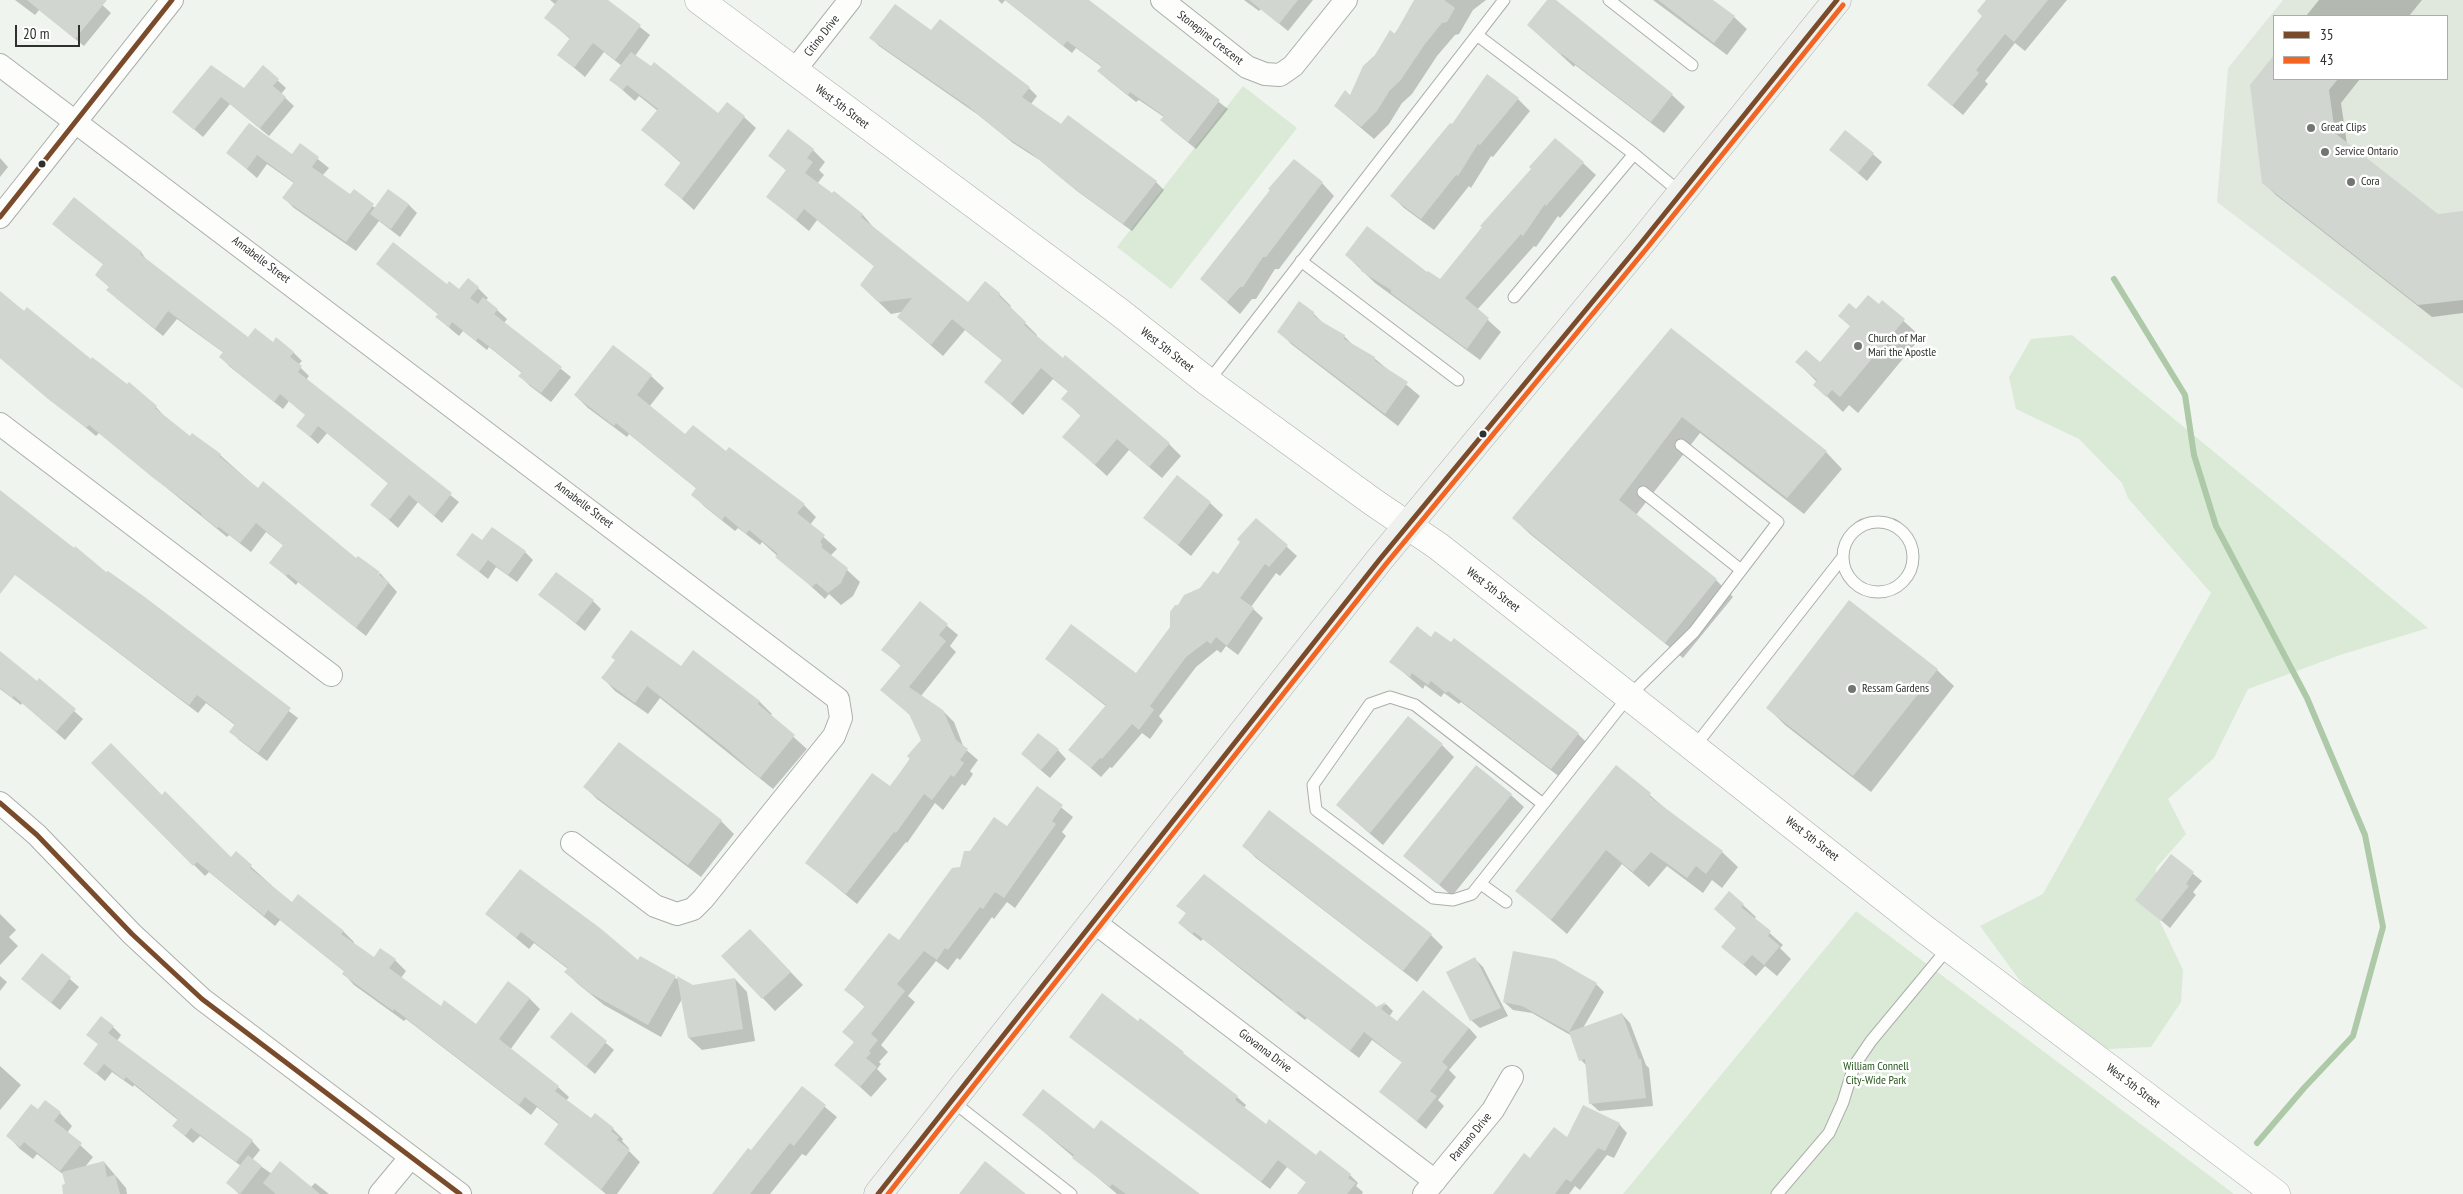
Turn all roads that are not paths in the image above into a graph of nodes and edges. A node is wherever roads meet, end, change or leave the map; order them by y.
1 (172, 0) edge
2 (699, 0) edge
3 (850, 0) edge
4 (1162, 0) edge
5 (1346, 0) edge
6 (1504, 0) edge
7 (1609, 0) edge
8 (1837, 0) edge
9 (1477, 35) junction
10 (0, 65) edge
11 (1692, 65) dead end
12 (794, 71) junction
13 (78, 122) junction
14 (1634, 154) junction
15 (1682, 193) junction
16 (0, 217) edge
17 (1301, 261) junction
18 (1514, 297) dead end
19 (1458, 380) dead end
20 (1208, 382) junction
21 (0, 424) edge
22 (1682, 445) dead end
23 (1643, 492) dead end
24 (1408, 526) junction
25 (1843, 557) junction
26 (1742, 570) junction
27 (331, 675) dead end
28 (1628, 696) junction
29 (1695, 746) junction
30 (0, 803) edge
31 (1543, 804) junction
32 (572, 842) dead end
33 (1481, 884) junction
34 (1506, 902) dead end
35 (1094, 922) junction
36 (1949, 947) junction
37 (1512, 1077) dead end
38 (952, 1101) junction
39 (410, 1158) junction
40 (1429, 1188) edge
41 (380, 1194) edge
42 (460, 1194) edge
43 (878, 1194) edge
44 (1071, 1194) edge
45 (1777, 1194) edge
46 (2276, 1194) edge

1 - 13 street
2 - 12 street, West 5th Street
3 - 12 street, Citino Drive
4 - 5 street, Stonepine Crescent
6 - 9 lane
7 - 11 lane
8 - 15 main road
9 - 14 lane
9 - 17 lane
10 - 13 street, Annabelle Street
12 - 20 street, West 5th Street
13 - 16 street
13 - 32 street, Annabelle Street
14 - 15 lane
14 - 18 lane
15 - 24 main road
17 - 19 lane
17 - 20 lane
20 - 24 street, West 5th Street
21 - 27 street
22 - 26 lane
23 - 26 lane
24 - 28 street, West 5th Street
24 - 35 main road
25 - 25 lane
25 - 29 lane
26 - 28 lane
28 - 29 street, West 5th Street
28 - 31 lane
29 - 36 street, West 5th Street
30 - 39 street
31 - 33 lane
31 - 33 lane
33 - 34 lane
35 - 38 main road
35 - 40 street, Giovanna Drive
36 - 45 lane
36 - 46 street, West 5th Street
37 - 40 street, Pantano Drive
38 - 43 main road
38 - 44 lane
39 - 41 street
39 - 42 street

